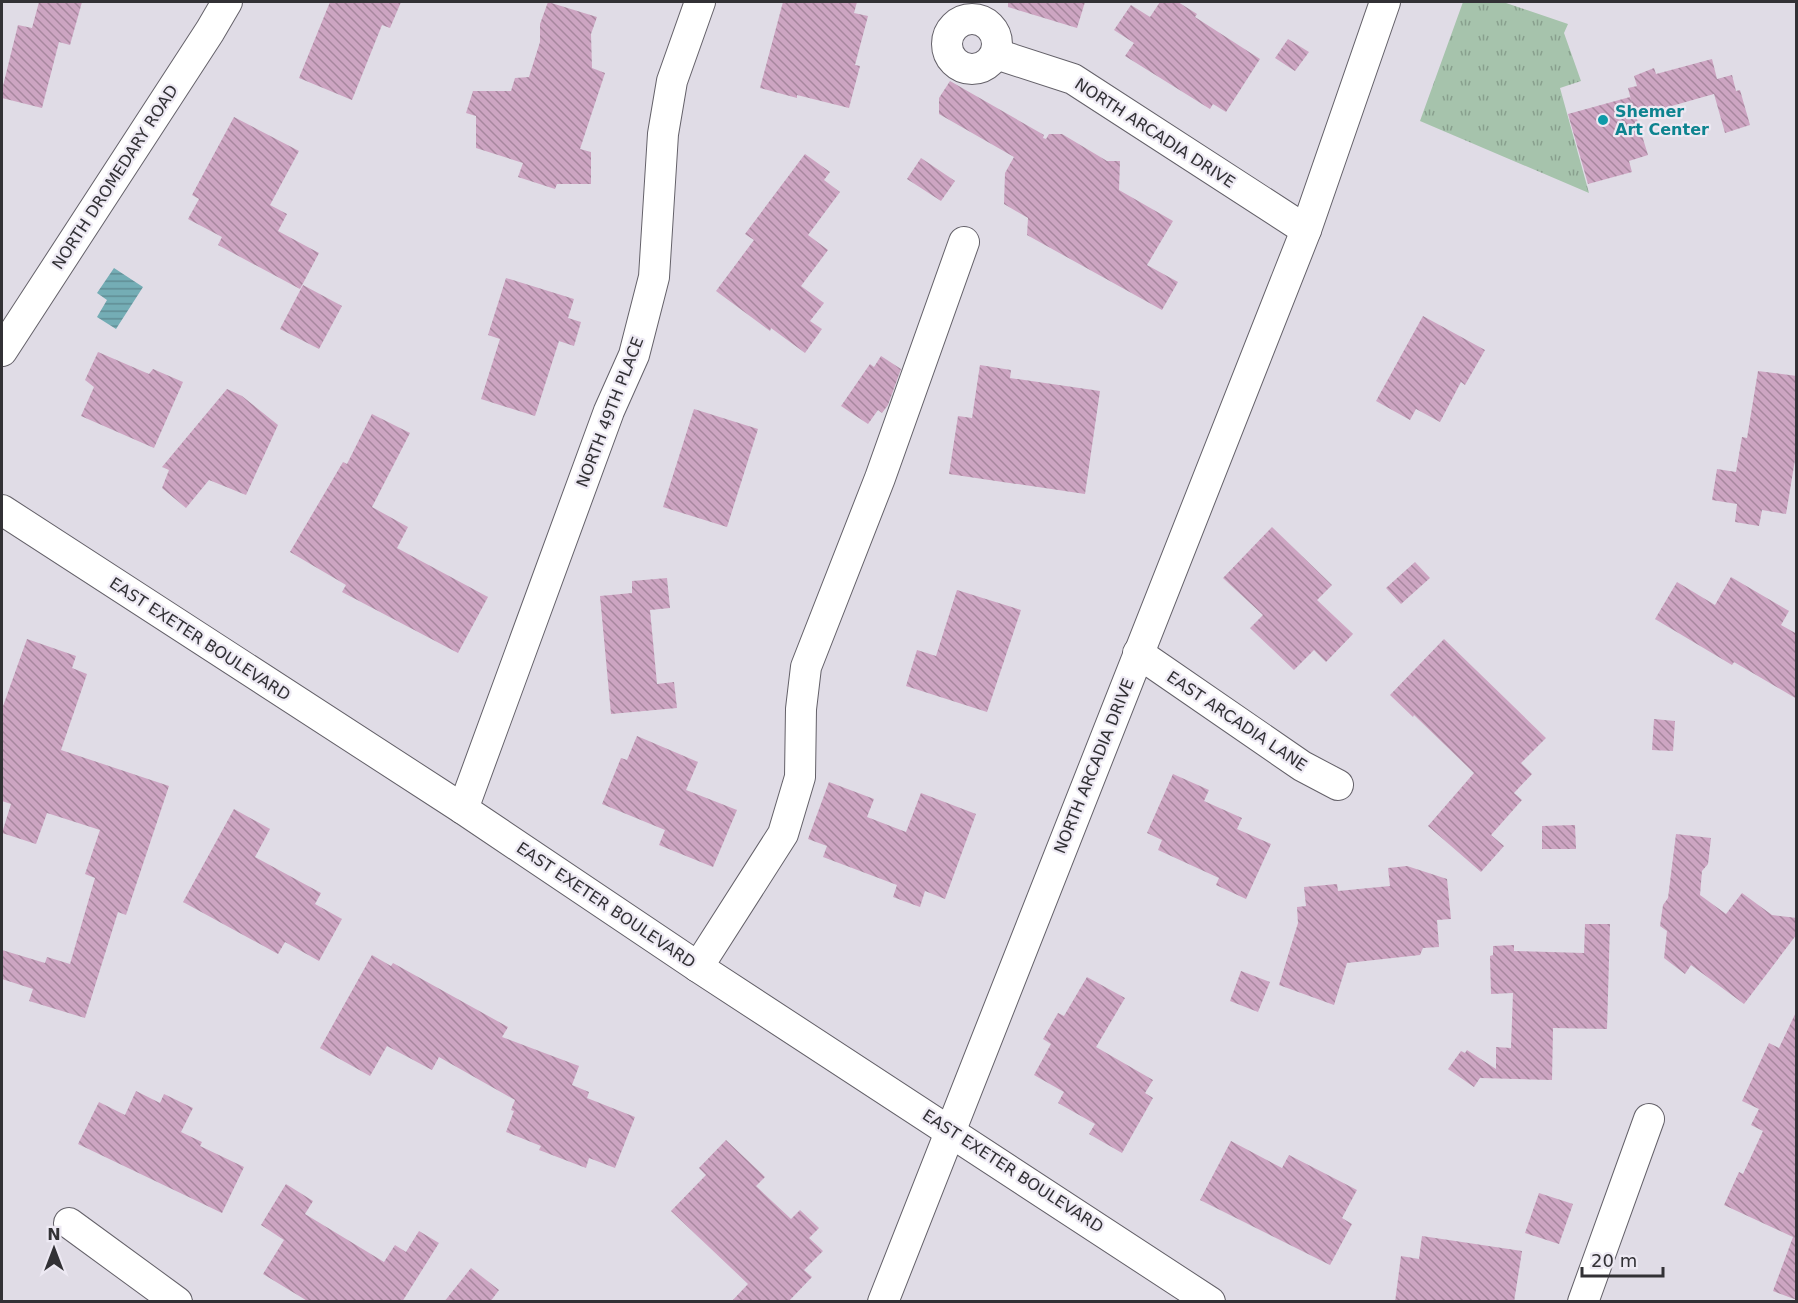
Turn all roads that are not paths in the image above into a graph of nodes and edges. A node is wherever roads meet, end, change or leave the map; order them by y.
1 (227, 2) edge
2 (700, 2) edge
3 (1385, 2) edge
4 (996, 54) dead end
5 (1306, 230) junction
6 (964, 242) dead end
7 (2, 351) edge
8 (2, 510) edge
9 (1138, 653) junction
10 (1338, 785) dead end
11 (463, 809) junction
12 (698, 967) junction
13 (1649, 1119) dead end
14 (950, 1130) junction
15 (69, 1223) dead end
16 (177, 1302) edge
17 (884, 1302) edge
18 (1210, 1302) edge
19 (1584, 1302) edge

1 - 7 street, NORTH DROMEDARY ROAD
2 - 11 street, NORTH 49TH PLACE
3 - 5 street, NORTH ARCADIA DRIVE
4 - 5 street, NORTH ARCADIA DRIVE
5 - 9 street, NORTH ARCADIA DRIVE
6 - 12 street
8 - 11 street, EAST EXETER BOULEVARD
9 - 10 street, EAST ARCADIA LANE
9 - 14 street, NORTH ARCADIA DRIVE
11 - 12 street, EAST EXETER BOULEVARD
12 - 14 street, EAST EXETER BOULEVARD
13 - 19 street
14 - 17 street, NORTH ARCADIA DRIVE
14 - 18 street, EAST EXETER BOULEVARD
15 - 16 street

